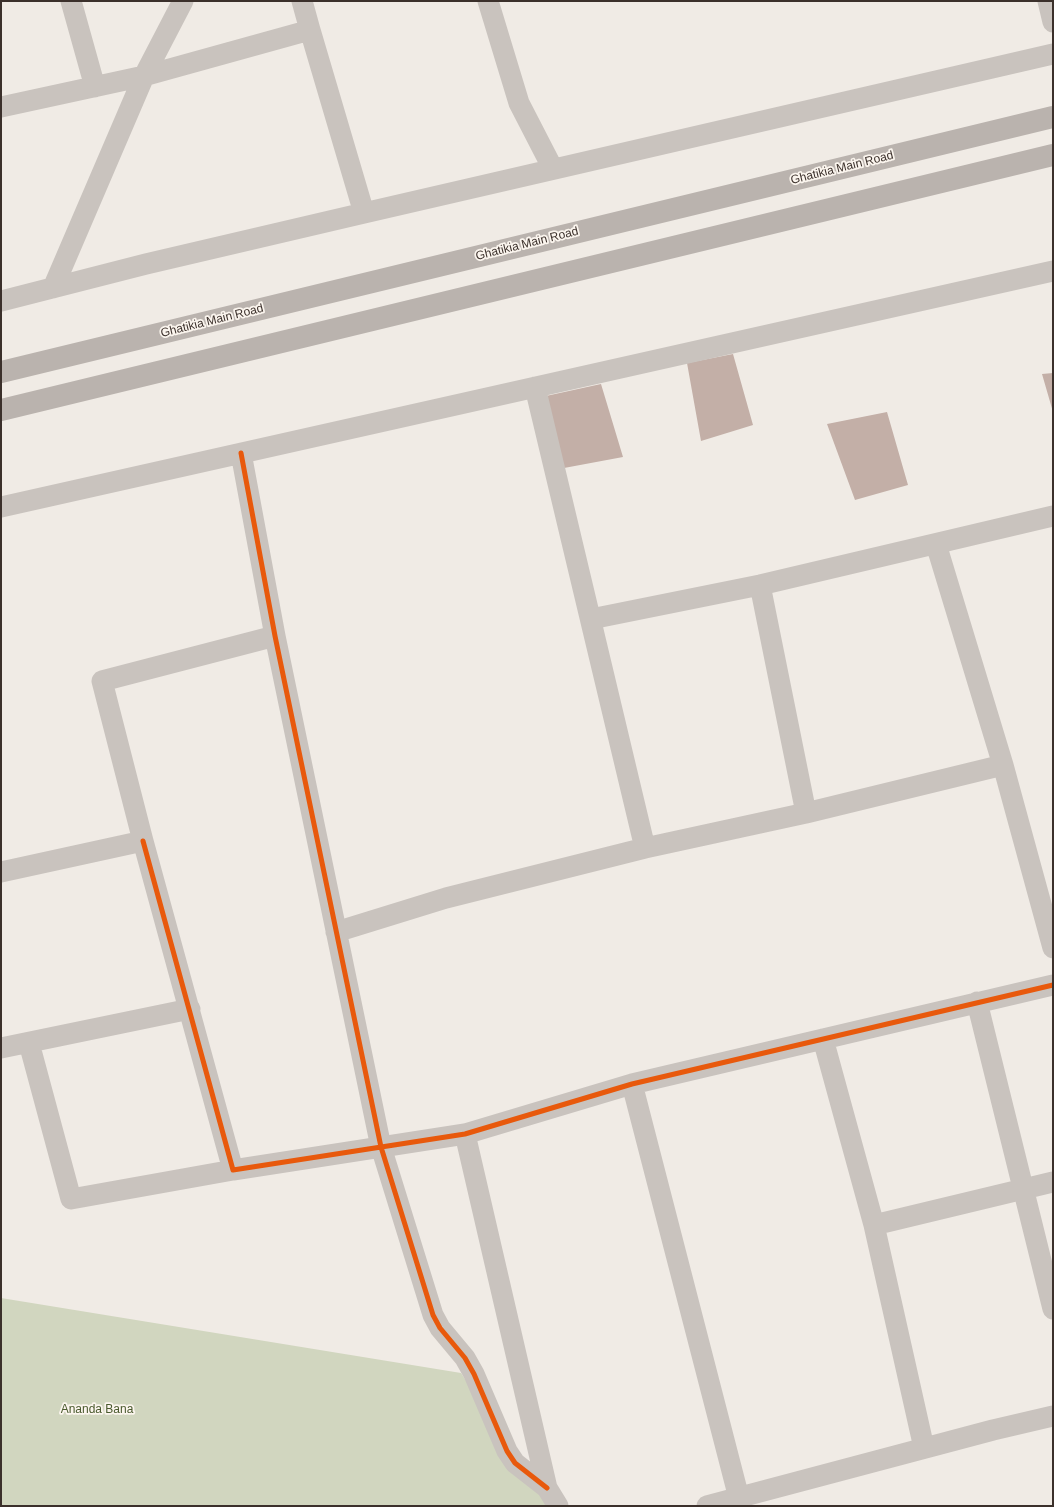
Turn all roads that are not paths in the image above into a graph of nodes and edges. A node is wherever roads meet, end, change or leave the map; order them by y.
1 (71, 1) edge
2 (183, 1) edge
3 (302, 1) edge
4 (490, 1) edge
5 (1048, 1) edge
6 (1053, 22) edge
7 (310, 30) junction
8 (1053, 54) edge
9 (144, 76) junction
10 (95, 86) junction
11 (1, 107) edge
12 (1053, 117) edge
13 (1053, 155) edge
14 (553, 169) junction
15 (364, 213) junction
16 (1053, 271) edge
17 (53, 288) junction
18 (1, 301) edge
19 (1, 372) edge
20 (536, 387) junction
21 (1, 410) edge
22 (241, 453) junction
23 (1, 507) edge
24 (1053, 516) edge
25 (936, 544) junction
26 (760, 585) junction
27 (591, 619) junction
28 (275, 636) junction
29 (1003, 765) junction
30 (806, 813) junction
31 (143, 842) junction
32 (646, 848) junction
33 (1, 872) edge
34 (336, 932) junction
35 (1053, 948) edge
36 (1053, 985) edge
37 (977, 1002) junction
38 (190, 1009) junction
39 (824, 1039) junction
40 (29, 1043) junction
41 (1, 1048) edge
42 (632, 1084) junction
43 (465, 1134) junction
44 (381, 1147) junction
45 (233, 1170) junction
46 (1053, 1182) edge
47 (1024, 1189) junction
48 (874, 1225) junction
49 (1053, 1309) edge
50 (1053, 1416) edge
51 (924, 1448) junction
52 (547, 1488) junction
53 (739, 1498) junction
54 (558, 1506) edge
55 (707, 1506) edge

1 - 10 street
2 - 9 street
3 - 7 street
4 - 14 street
5 - 6 street
7 - 9 street
7 - 15 street
8 - 14 street
9 - 10 street
9 - 17 street
10 - 11 street
12 - 19 street, Ghatikia Main Road
13 - 21 street
14 - 15 street
15 - 17 street
16 - 20 street
17 - 18 street
20 - 22 street
20 - 27 street
22 - 23 street
22 - 28 street
24 - 25 street
25 - 26 street
25 - 29 street
26 - 27 street
26 - 30 street
27 - 32 street
28 - 31 street
28 - 34 street
29 - 30 street
29 - 35 street
30 - 32 street
31 - 33 street
31 - 38 street
32 - 34 street
34 - 44 street
36 - 37 street
37 - 39 street
37 - 47 street
38 - 40 street
38 - 45 street
39 - 42 street
39 - 48 street
40 - 41 street
40 - 45 street
42 - 43 street
42 - 53 street
43 - 44 street
43 - 52 street
44 - 45 street
44 - 52 street
46 - 47 street
47 - 48 street
47 - 49 street
48 - 51 street
50 - 51 street
51 - 53 street
52 - 54 street
53 - 55 street

